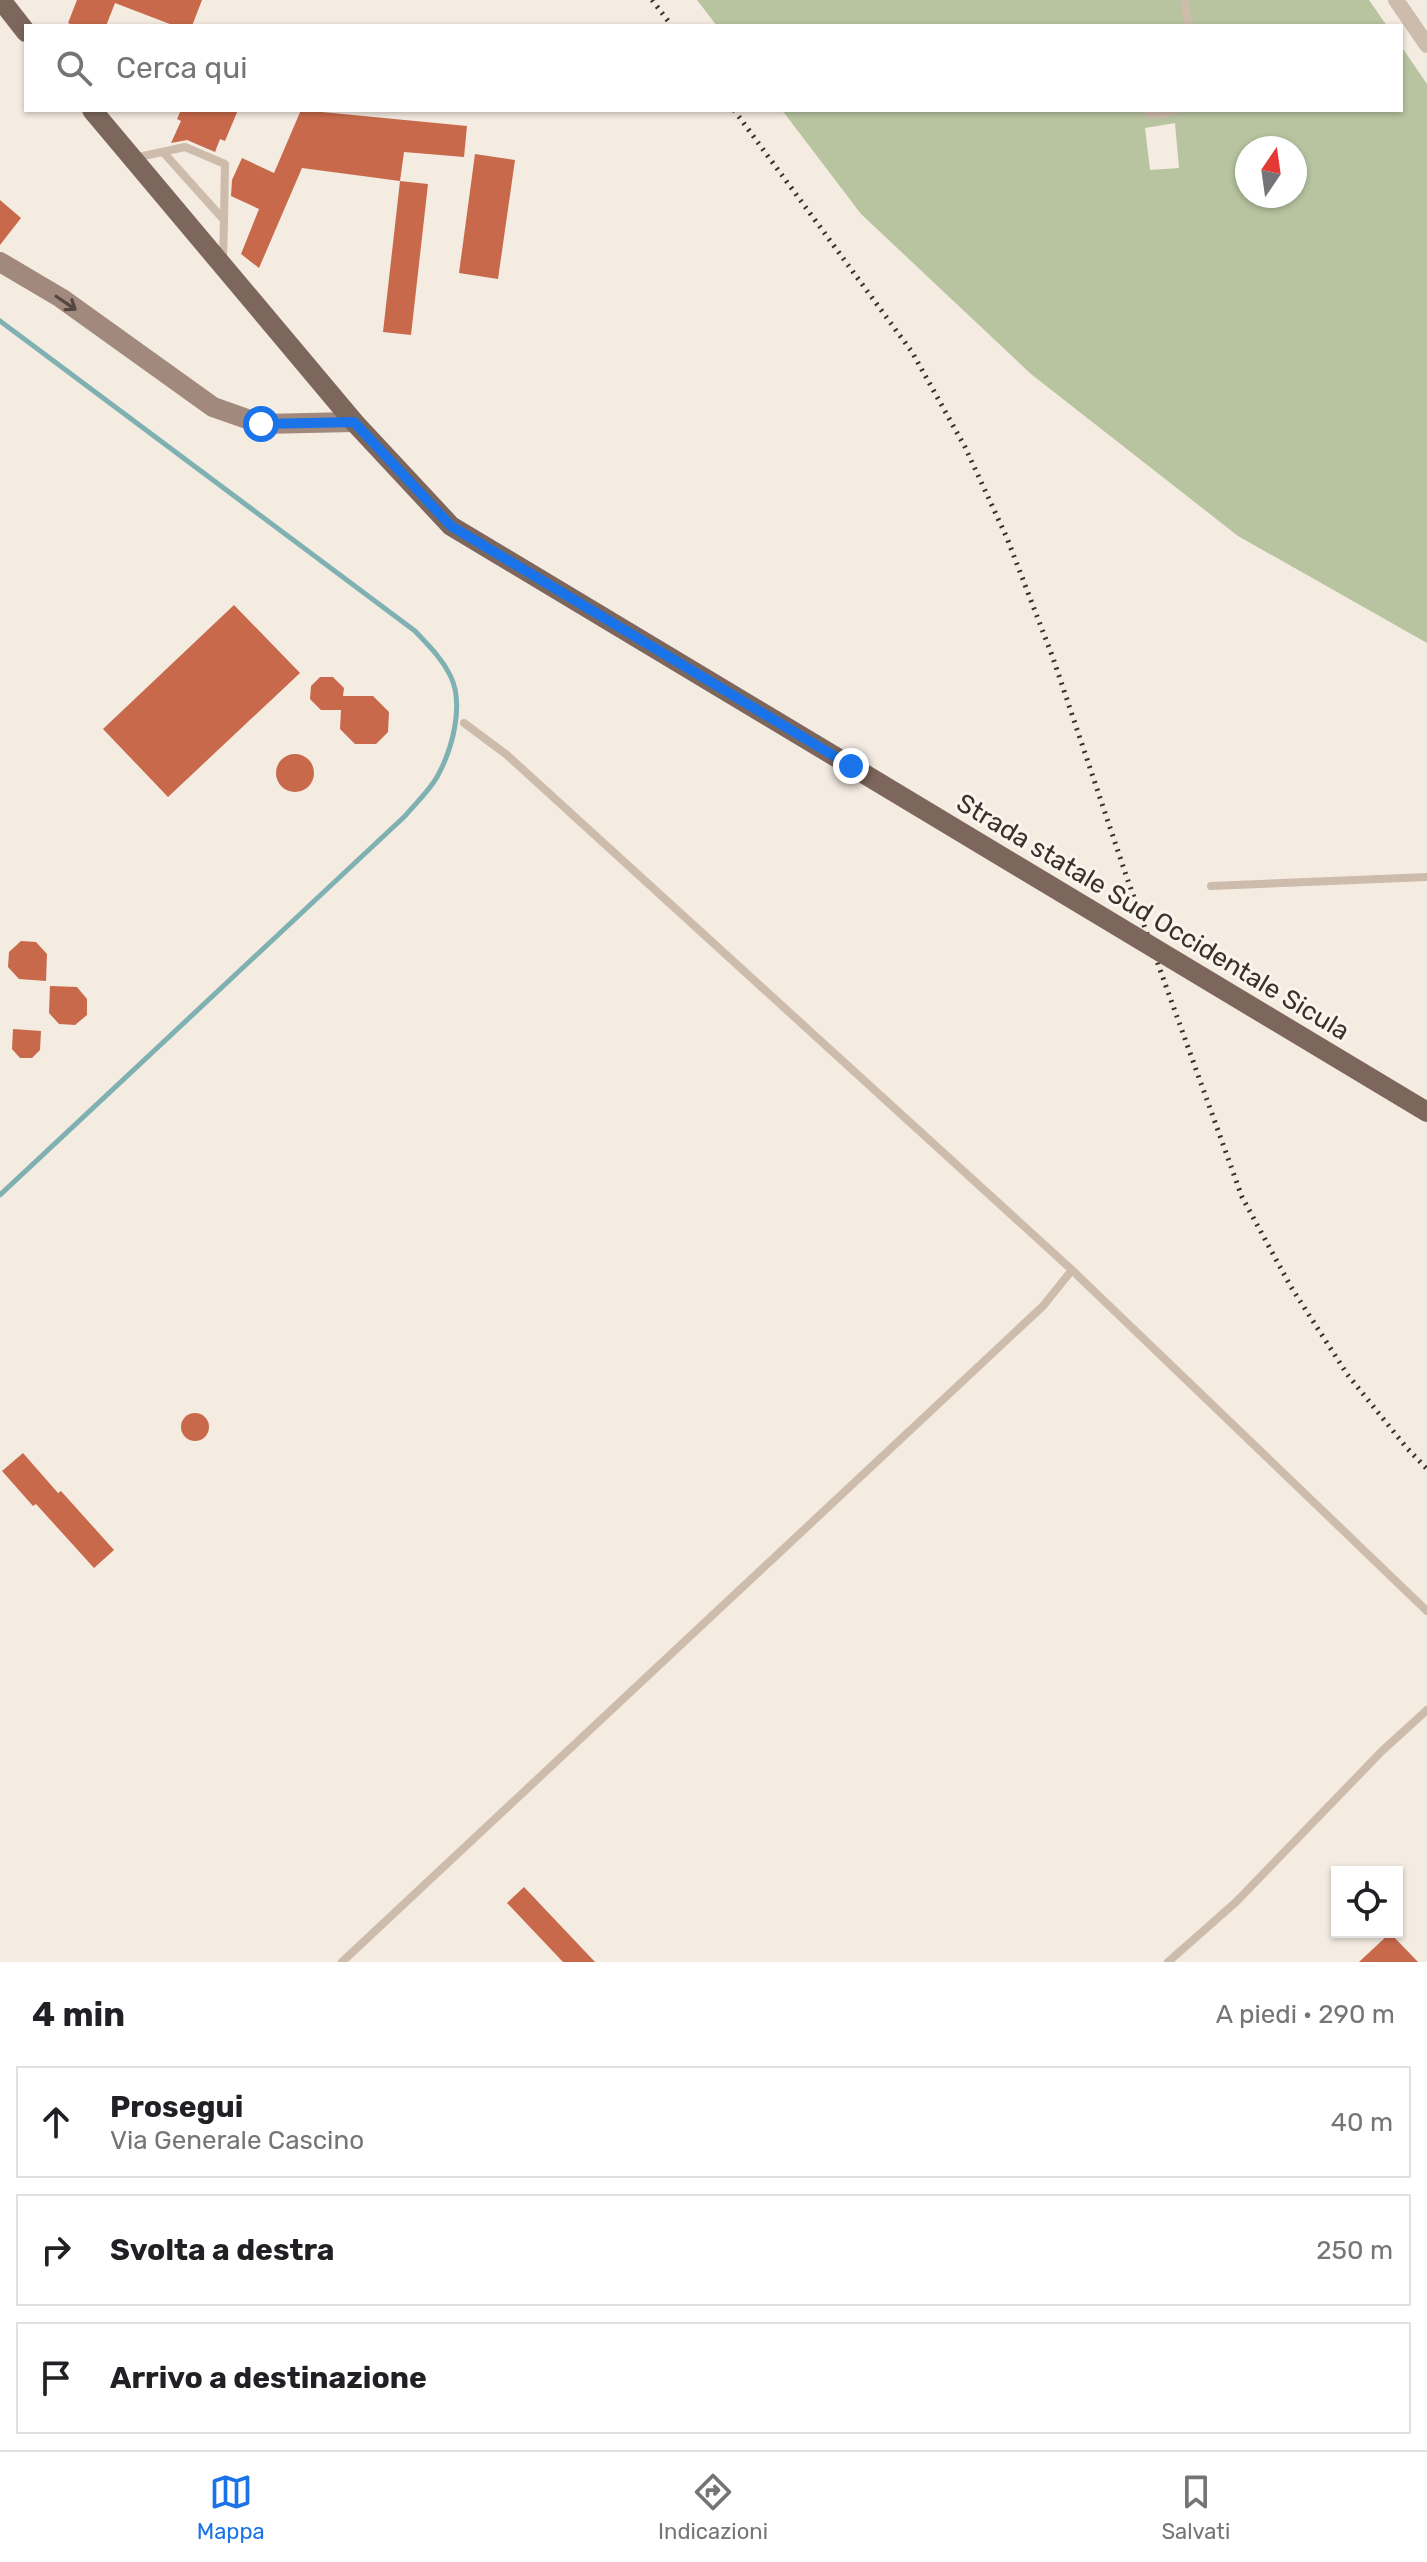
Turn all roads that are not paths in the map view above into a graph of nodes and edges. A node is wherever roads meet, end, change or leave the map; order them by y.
1 (1, 0) edge
2 (1185, 0) edge
3 (1396, 0) edge
4 (1188, 24) edge
5 (24, 29) edge
6 (1427, 45) edge
7 (94, 112) edge
8 (1148, 112) edge
9 (1168, 112) edge
10 (163, 152) junction
11 (133, 159) junction
12 (224, 220) junction
13 (0, 262) edge
14 (223, 268) junction
15 (354, 422) junction
16 (464, 723) dead end
17 (1427, 877) edge
18 (1211, 886) dead end
19 (1427, 1112) edge
20 (1072, 1270) junction
21 (1427, 1611) edge
22 (1427, 1710) edge
23 (342, 1962) edge
24 (1168, 1962) edge

1 - 5 main road
2 - 4 lane
3 - 6 street
7 - 11 main road, Strada statale Sud Occidentale Sicula
8 - 9 lane
10 - 11 lane
10 - 12 lane
10 - 12 lane
11 - 14 main road, Strada statale Sud Occidentale Sicula
12 - 14 lane
13 -> 15 street
14 - 15 main road, Strada statale Sud Occidentale Sicula
15 - 19 main road, Strada statale Sud Occidentale Sicula, bridge
16 - 20 lane
17 - 18 lane
20 - 21 lane
20 - 23 lane
22 - 24 lane

